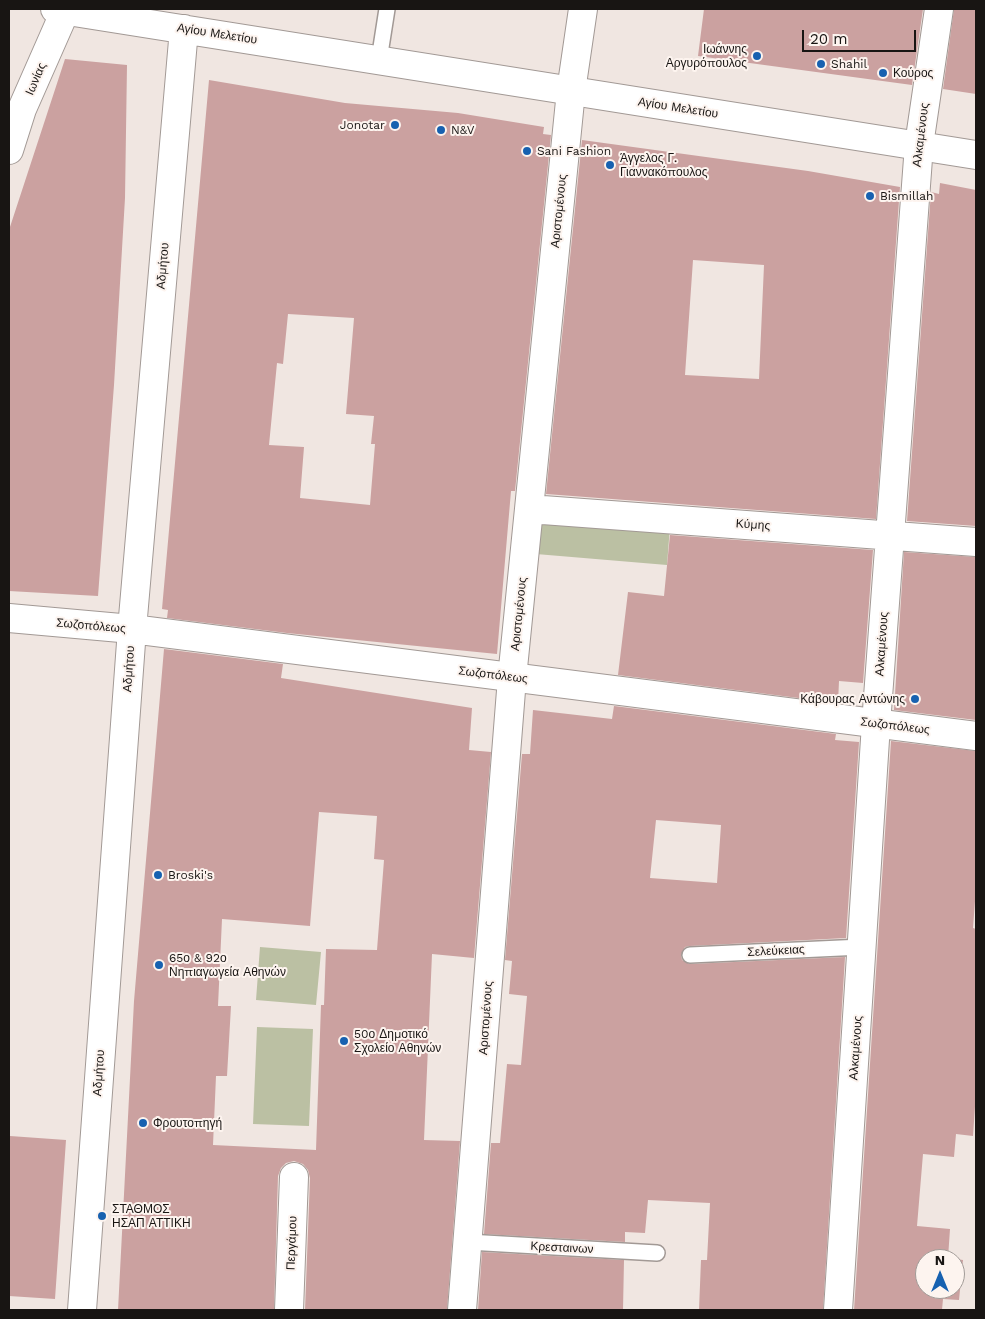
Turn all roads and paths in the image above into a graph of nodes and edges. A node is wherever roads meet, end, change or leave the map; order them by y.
1 (62, 9) edge
2 (387, 9) edge
3 (583, 9) edge
4 (939, 9) edge
5 (184, 29) junction
6 (380, 60) junction
7 (571, 91) junction
8 (918, 146) junction
9 (9, 150) edge
10 (976, 155) edge
11 (529, 509) junction
12 (890, 535) junction
13 (976, 542) edge
14 (9, 618) edge
15 (132, 629) junction
16 (512, 678) junction
17 (876, 724) junction
18 (976, 736) edge
19 (862, 947) junction
20 (690, 955) dead end
21 (294, 1177) dead end
22 (468, 1242) junction
23 (657, 1253) dead end
24 (82, 1310) edge
25 (289, 1310) edge
26 (462, 1310) edge
27 (838, 1310) edge

1 - 5 street, Αγίου Μελετίου
1 - 9 street, Ιωνίας
2 - 6 lane
3 - 7 street, Αριστομένους
4 - 8 street, Αλκαμένους
5 - 6 street, Αγίου Μελετίου
5 - 15 street, Αδμήτου
6 - 7 street, Αγίου Μελετίου
7 - 8 street, Αγίου Μελετίου
7 - 11 street, Αριστομένους
8 - 10 street, Αγίου Μελετίου
8 - 12 street, Αλκαμένους
11 - 12 street, Κύμης
11 - 16 street, Αριστομένους
12 - 13 street, Κύμης
12 - 17 street, Αλκαμένους
14 - 15 street, Σωζοπόλεως
15 - 16 street, Σωζοπόλεως
15 - 24 street, Αδμήτου
16 - 17 street, Σωζοπόλεως
16 - 22 street, Αριστομένους
17 - 18 street, Σωζοπόλεως
17 - 19 street, Αλκαμένους
19 - 20 lane, Σελεύκειας
19 - 27 street, Αλκαμένους
21 - 25 street, Περγάμου
22 - 23 lane, Κρεσταινων
22 - 26 street, Αριστομένους

